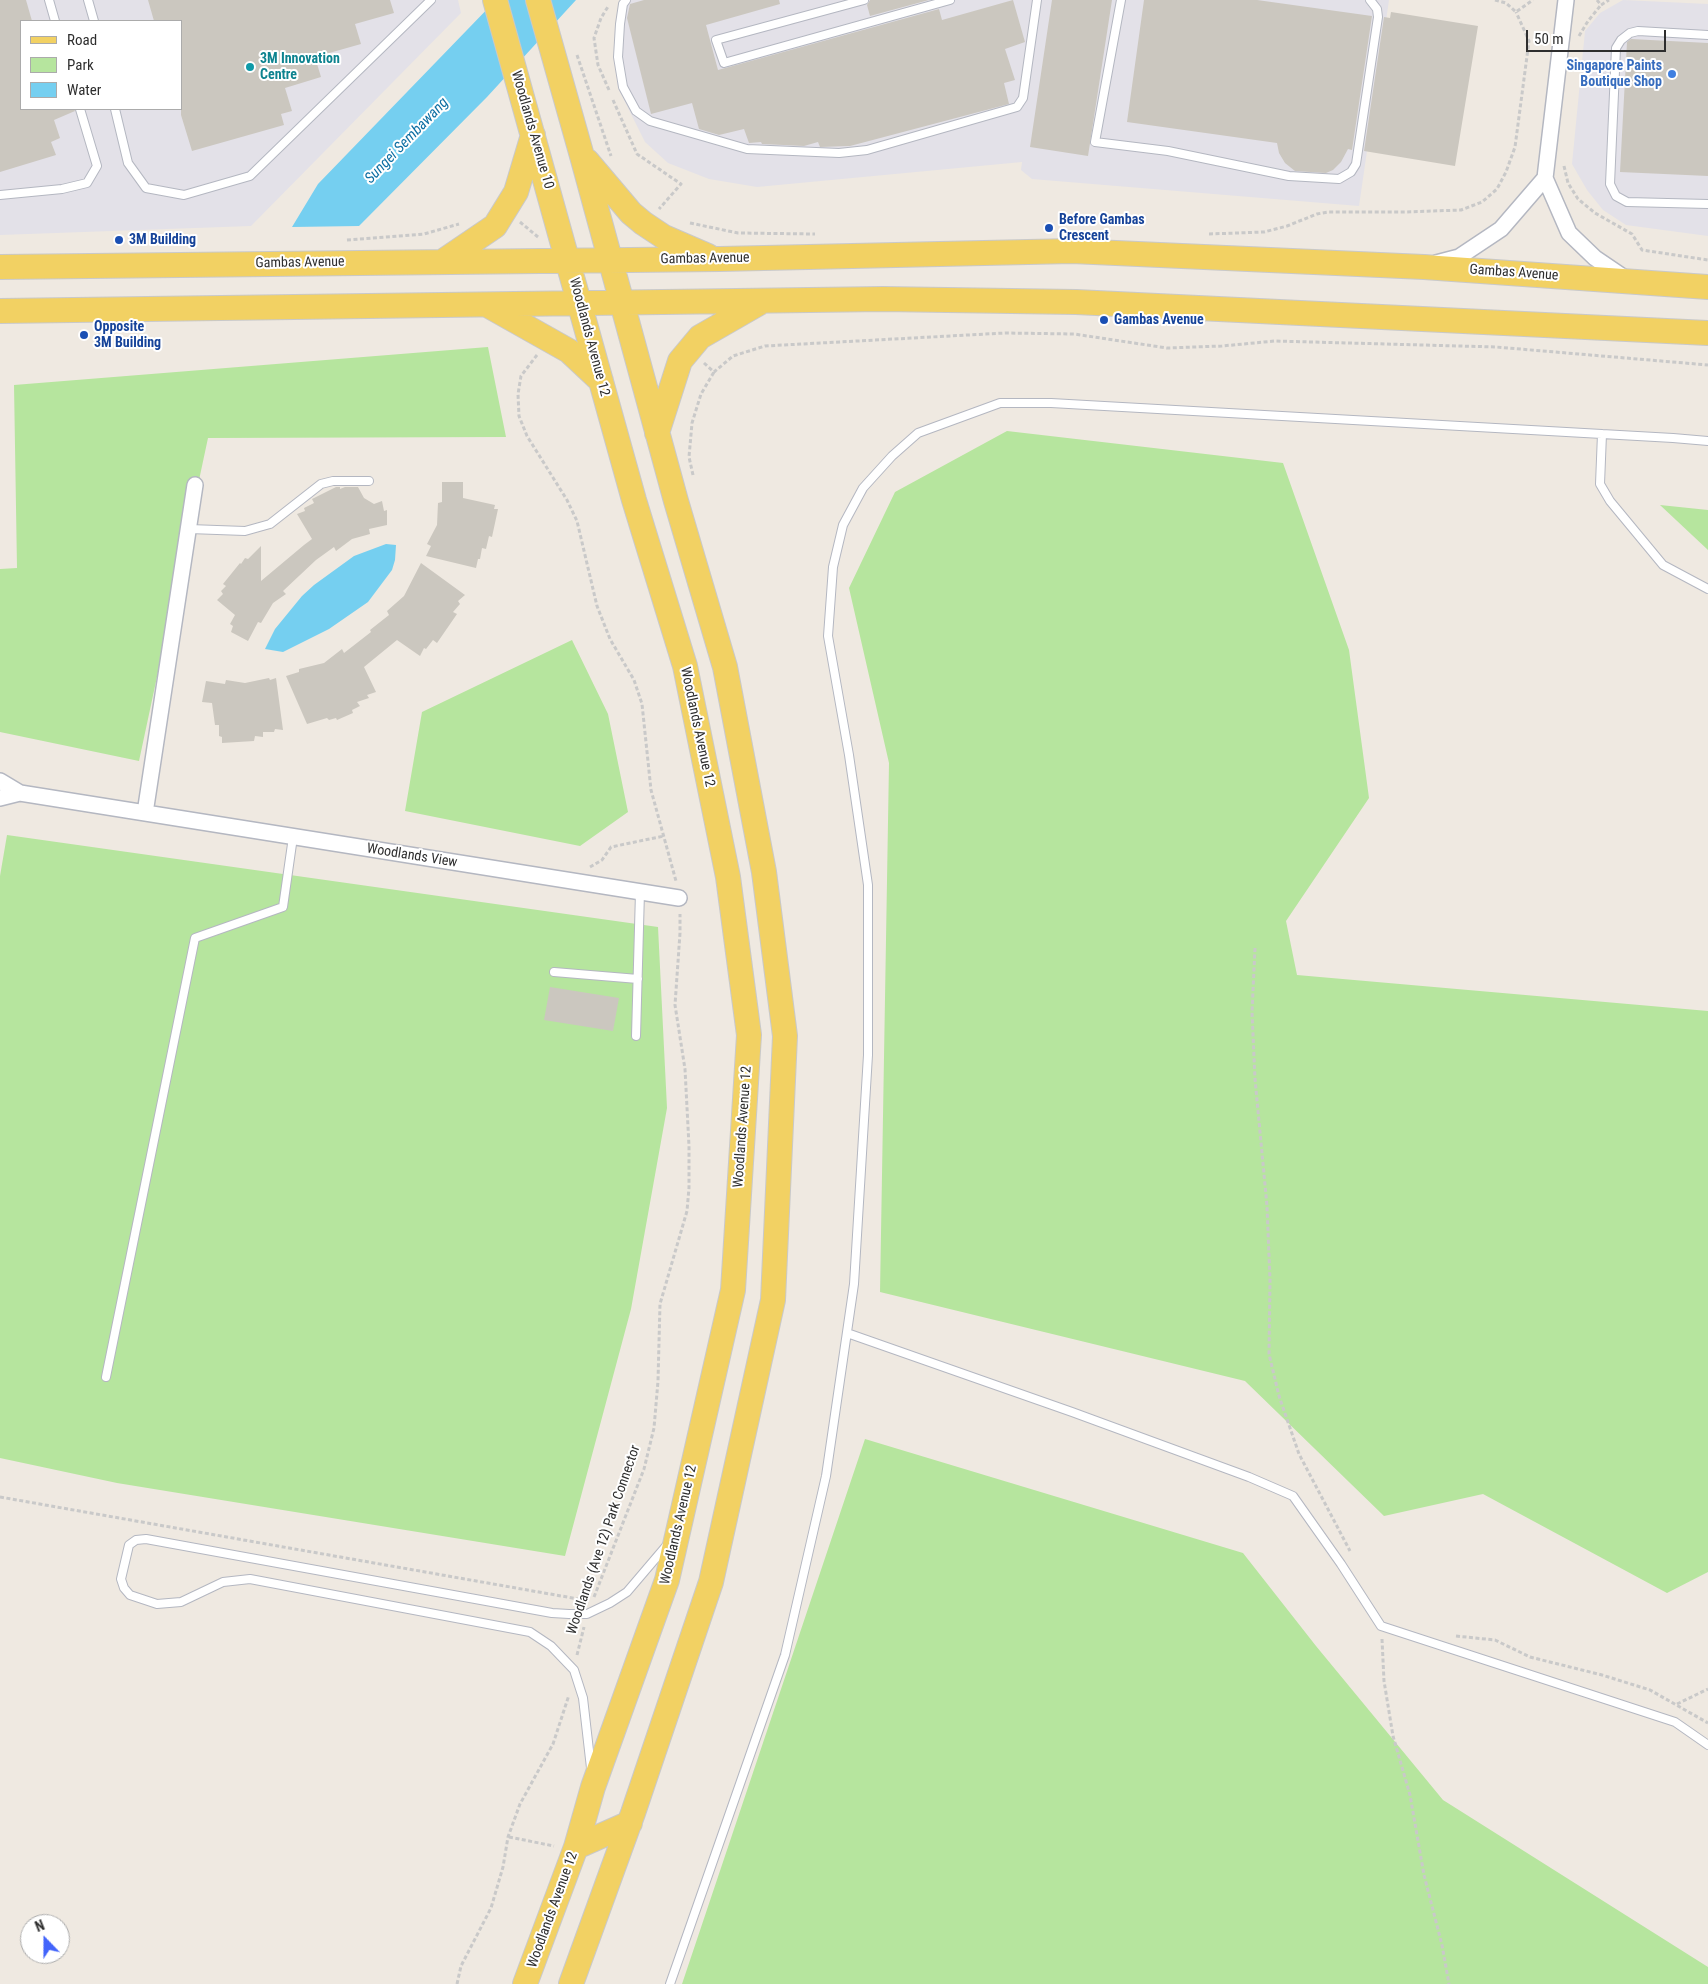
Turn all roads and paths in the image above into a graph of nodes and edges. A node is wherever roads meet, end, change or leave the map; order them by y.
1 (48, 0) edge
2 (88, 0) edge
3 (431, 0) edge
4 (495, 0) edge
5 (538, 0) edge
6 (626, 0) edge
7 (864, 0) edge
8 (950, 0) edge
9 (1037, 0) edge
10 (1121, 0) edge
11 (1370, 0) edge
12 (1495, 0) edge
13 (1533, 0) edge
14 (1566, 0) edge
15 (1596, 0) edge
16 (1609, 0) edge
17 (1601, 5) junction
18 (1516, 12) junction
19 (55, 20) edge
20 (94, 20) edge
21 (1708, 35) edge
22 (1578, 39) dead end
23 (576, 51) dead end
24 (80, 110) edge
25 (115, 110) edge
26 (533, 135) junction
27 (582, 156) junction
28 (612, 158) dead end
29 (1563, 162) dead end
30 (1545, 178) junction
31 (0, 195) edge
32 (1708, 204) edge
33 (653, 207) dead end
34 (666, 214) dead end
35 (682, 220) dead end
36 (467, 221) dead end
37 (816, 234) dead end
38 (1206, 234) dead end
39 (338, 241) dead end
40 (715, 259) junction
41 (568, 260) junction
42 (611, 260) junction
43 (1708, 260) edge
44 (442, 262) junction
45 (0, 266) edge
46 (1424, 267) junction
47 (1630, 281) junction
48 (1708, 287) edge
49 (763, 301) junction
50 (622, 303) junction
51 (580, 304) junction
52 (487, 305) junction
53 (0, 311) edge
54 (1708, 333) edge
55 (689, 351) junction
56 (538, 354) dead end
57 (1708, 365) edge
58 (601, 380) junction
59 (657, 433) junction
60 (1602, 434) junction
61 (1708, 442) edge
62 (369, 481) dead end
63 (195, 485) dead end
64 (188, 529) junction
65 (1708, 589) edge
66 (0, 781) edge
67 (20, 793) junction
68 (0, 798) edge
69 (145, 813) junction
70 (292, 837) junction
71 (640, 892) junction
72 (679, 898) junction
73 (1255, 948) dead end
74 (554, 972) dead end
75 (638, 979) junction
76 (636, 1036) dead end
77 (847, 1333) junction
78 (106, 1377) dead end
79 (0, 1497) edge
80 (678, 1533) junction
81 (1353, 1557) dead end
82 (587, 1614) junction
83 (1381, 1626) junction
84 (1450, 1635) dead end
85 (574, 1670) junction
86 (1708, 1689) edge
87 (1677, 1704) junction
88 (1708, 1723) edge
89 (1708, 1745) edge
90 (593, 1787) junction
91 (630, 1823) junction
92 (576, 1847) junction
93 (457, 1984) edge
94 (525, 1984) edge
95 (571, 1984) edge
96 (670, 1984) edge
97 (1449, 1984) edge

1 - 19 lane
2 - 20 lane
3 - 25 lane
4 - 26 main road, Woodlands Avenue 10
5 - 27 main road
6 - 9 lane
7 - 8 lane
10 - 11 lane
12 - 18 path
13 - 18 path
14 - 30 street
15 - 17 path
16 - 17 path
17 - 22 path
18 - 38 path
21 - 32 lane
23 - 28 path
24 - 31 lane
26 - 41 main road, Woodlands Avenue 10
26 - 44 main road
27 - 40 main road
27 - 42 main road
29 - 43 path
30 - 46 street
30 - 47 street
33 - 34 path
35 - 37 path
36 - 39 path
40 - 42 main road, Gambas Avenue
40 - 46 main road, Gambas Avenue
41 - 42 main road, Gambas Avenue
41 - 44 main road, Gambas Avenue
41 - 51 main road, Woodlands Avenue 12
42 - 50 main road
44 - 45 main road, Gambas Avenue
46 - 47 main road, Gambas Avenue
47 - 48 main road, Gambas Avenue
49 - 50 main road
49 - 54 main road
49 - 55 main road
50 - 51 main road
50 - 59 main road
51 - 52 main road
51 - 58 main road, Woodlands Avenue 12
52 - 53 main road
52 - 58 main road
55 - 57 path
55 - 59 main road
56 - 72 path, Woodlands (Ave 12) Park Connector
58 - 80 main road, Woodlands Avenue 12
59 - 91 main road
60 - 61 lane
60 - 65 lane
60 - 77 lane
62 - 64 lane
63 - 64 street
64 - 69 street
66 - 67 street, Woodlands View
67 - 68 street, Woodlands View
67 - 69 street, Woodlands View
69 - 70 street, Woodlands View
70 - 71 street, Woodlands View
70 - 78 lane
71 - 72 street, Woodlands View
71 - 75 lane
72 - 79 path, Woodlands (Ave 12) Park Connector
73 - 81 path
74 - 75 lane
75 - 76 lane
77 - 83 lane
77 - 96 lane
80 - 82 lane
80 - 90 main road, Woodlands Avenue 12
82 - 85 path, Woodlands (Ave 12) Park Connector
82 - 85 lane
83 - 89 lane
83 - 97 path
84 - 87 path
85 - 90 lane
85 - 93 path, Woodlands (Ave 12) Park Connector
86 - 87 path
87 - 88 path
90 - 92 main road, Woodlands Avenue 12
91 - 92 main road
91 - 95 main road
92 - 94 main road, Woodlands Avenue 12

